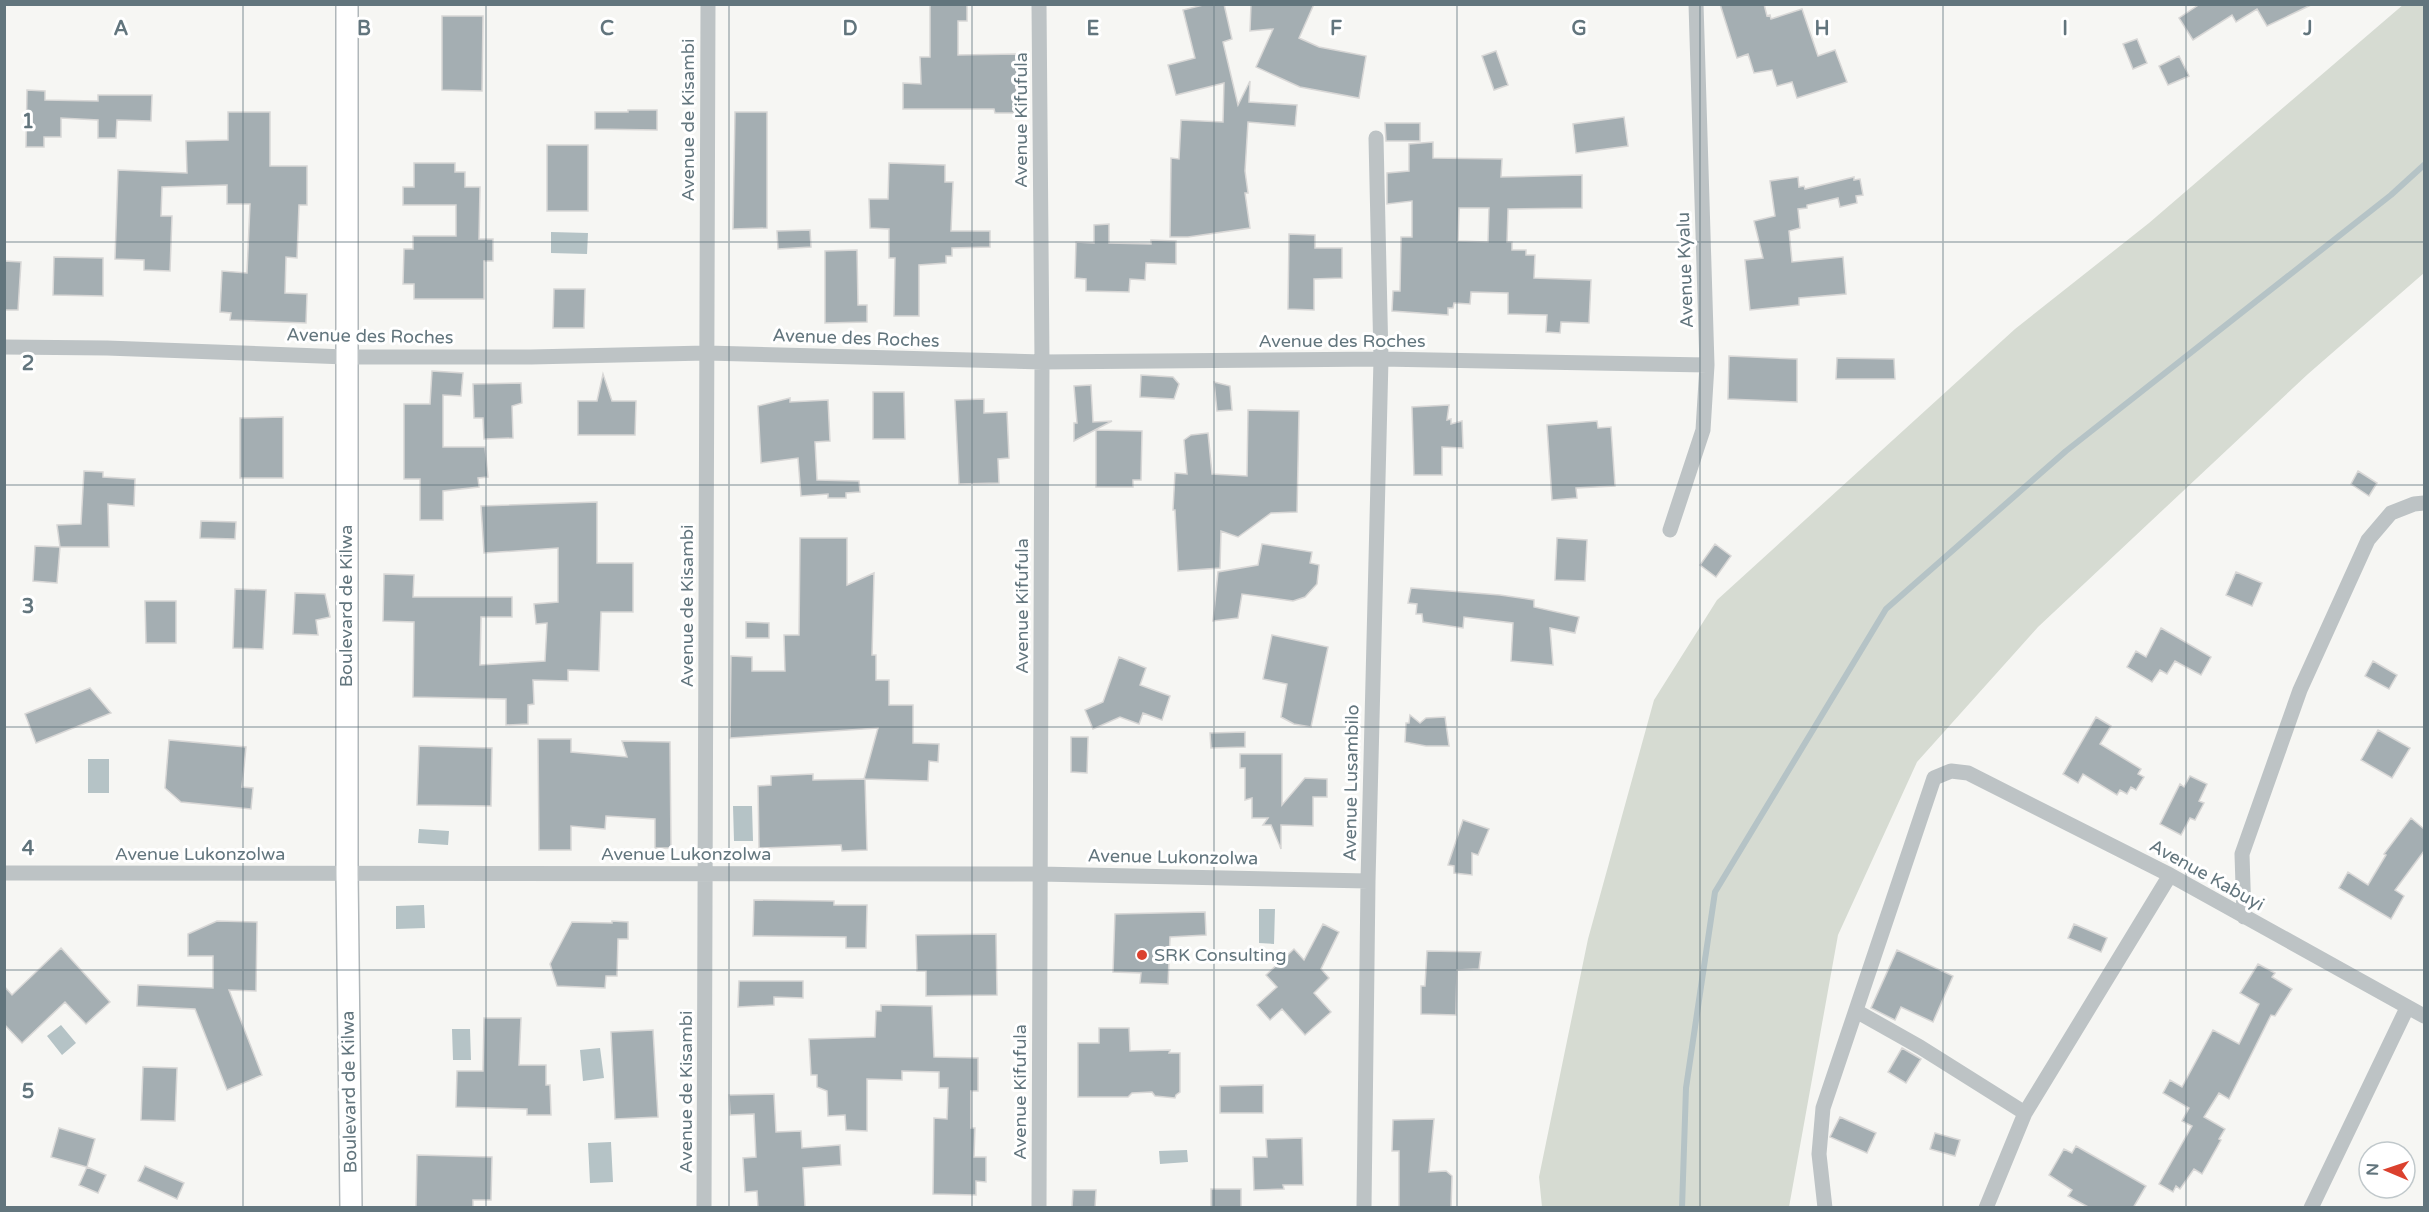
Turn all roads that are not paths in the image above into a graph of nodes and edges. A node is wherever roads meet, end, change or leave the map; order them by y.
1 (347, 4) edge
2 (708, 4) edge
3 (1039, 4) edge
4 (1696, 4) edge
5 (1376, 138) dead end
6 (4, 347) edge
7 (706, 353) junction
8 (346, 357) junction
9 (1381, 359) junction
10 (1042, 362) junction
11 (1707, 365) junction
12 (2424, 503) edge
13 (1670, 530) dead end
14 (4, 873) edge
15 (707, 873) junction
16 (347, 874) junction
17 (1040, 874) junction
18 (2170, 875) junction
19 (1368, 881) junction
20 (2244, 917) junction
21 (2407, 1008) junction
22 (1856, 1011) junction
23 (2424, 1016) edge
24 (2025, 1113) junction
25 (351, 1208) edge
26 (704, 1208) edge
27 (1039, 1208) edge
28 (1364, 1208) edge
29 (1825, 1208) edge
30 (1986, 1208) edge
31 (2311, 1208) edge

1 - 8 street, Boulevard de Kilwa
2 - 7 street, Avenue de Kisambi
3 - 10 street, Avenue Kifufula
4 - 11 street, Avenue Kyalu
5 - 9 street, Avenue Lusambilo
6 - 8 street, Avenue des Roches
7 - 8 street, Avenue des Roches
7 - 10 street, Avenue des Roches
7 - 15 street, Avenue de Kisambi
8 - 16 street, Boulevard de Kilwa
9 - 10 street, Avenue des Roches
9 - 11 street, Avenue des Roches
9 - 19 street, Avenue Lusambilo
10 - 17 street, Avenue Kifufula
11 - 13 street, Avenue Kyalu
12 - 20 street
14 - 16 street, Avenue Lukonzolwa
15 - 16 street, Avenue Lukonzolwa
15 - 17 street, Avenue Lukonzolwa
15 - 26 street, Avenue de Kisambi
16 - 25 street, Boulevard de Kilwa
17 - 19 street, Avenue Lukonzolwa
17 - 27 street, Avenue Kifufula
18 - 20 street, Avenue Kabuyi
18 - 22 street, Avenue Kabuyi
18 - 24 street
19 - 28 street, Avenue Lusambilo
20 - 21 street, Avenue Kabuyi
21 - 23 street, Avenue Kabuyi
21 - 31 street
22 - 24 street
22 - 29 street
24 - 30 street

